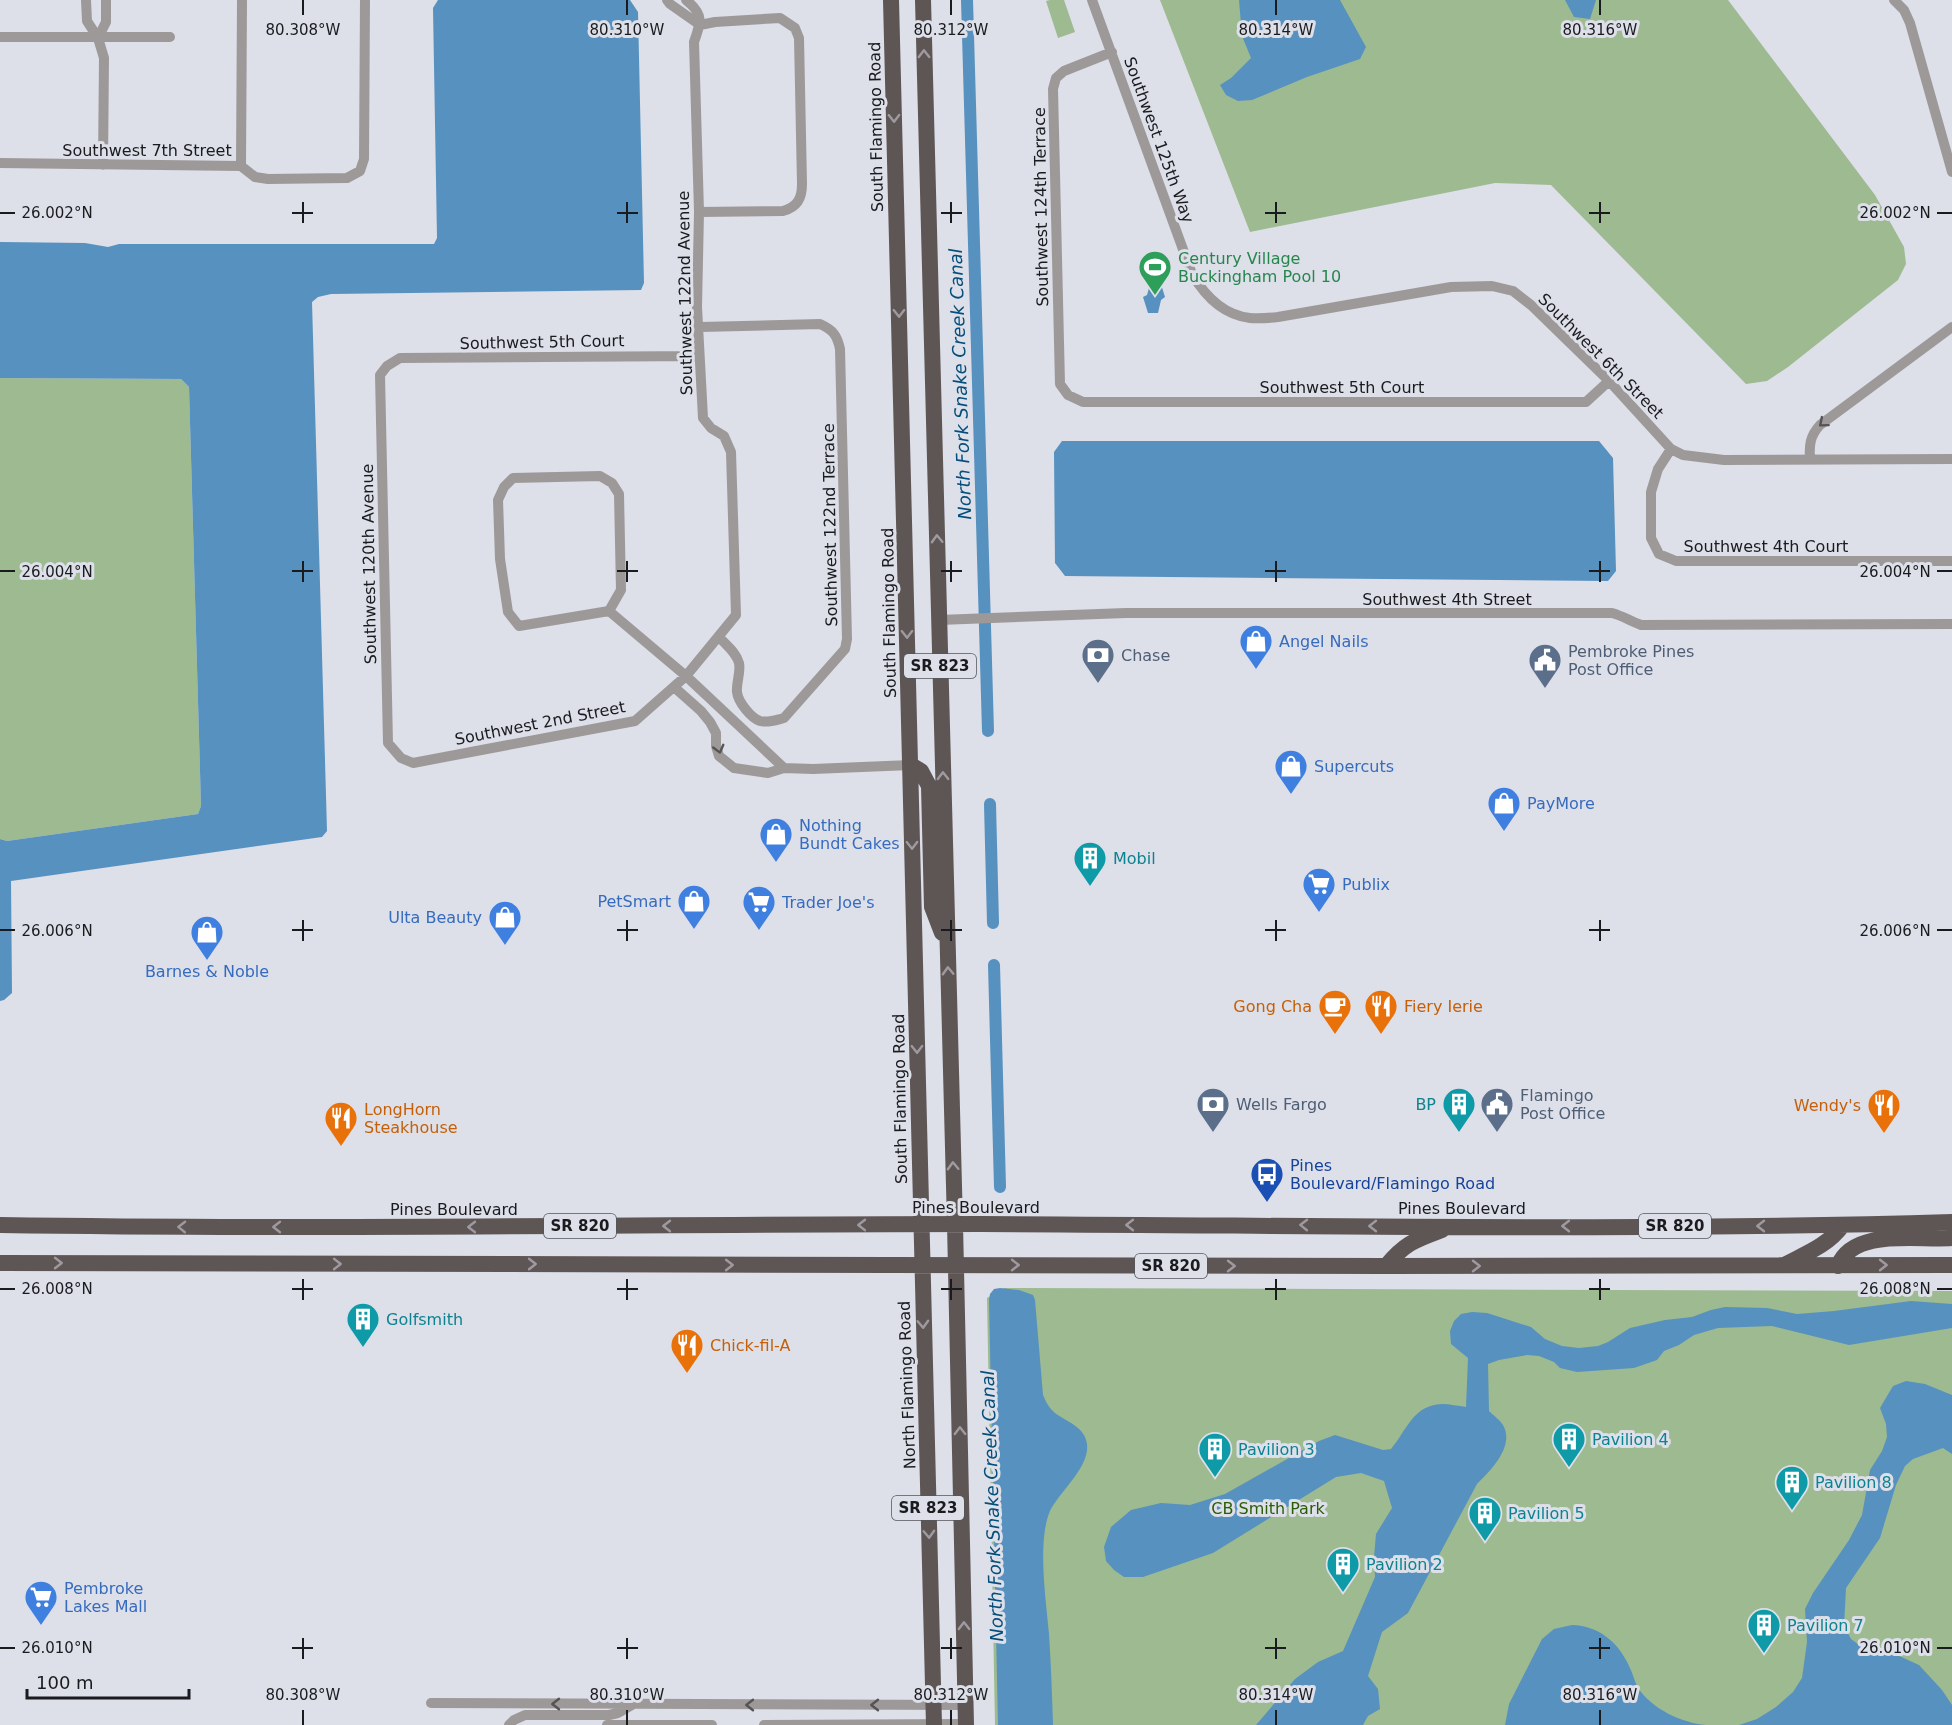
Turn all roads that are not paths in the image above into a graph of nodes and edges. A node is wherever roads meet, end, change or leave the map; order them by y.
1 (86, 0) edge
2 (106, 0) edge
3 (242, 0) edge
4 (365, 0) edge
5 (667, 0) edge
6 (686, 0) edge
7 (891, 0) edge
8 (923, 0) edge
9 (1092, 0) edge
10 (1894, 0) edge
11 (700, 25) junction
12 (170, 36) dead end
13 (0, 37) edge
14 (98, 38) junction
15 (1112, 52) junction
16 (0, 163) edge
17 (103, 165) junction
18 (241, 165) junction
19 (1952, 172) edge
20 (699, 212) junction
21 (1227, 312) joint
22 (700, 327) junction
23 (1952, 327) edge
24 (699, 356) junction
25 (387, 366) joint
26 (1609, 381) junction
27 (1068, 395) joint
28 (1671, 449) junction
29 (1810, 459) junction
30 (1952, 459) edge
31 (1952, 561) edge
32 (609, 611) junction
33 (939, 620) junction
34 (1952, 624) edge
35 (718, 637) junction
36 (686, 676) junction
37 (674, 687) junction
38 (401, 758) joint
39 (910, 765) junction
40 (784, 768) junction
41 (947, 945) junction
42 (1952, 1222) edge
43 (955, 1224) junction
44 (0, 1225) edge
45 (920, 1225) junction
46 (1842, 1226) junction
47 (1452, 1227) junction
48 (1952, 1238) edge
49 (0, 1263) edge
50 (922, 1265) junction
51 (956, 1265) junction
52 (1952, 1265) edge
53 (1386, 1266) junction
54 (1782, 1266) junction
55 (1838, 1266) junction
56 (431, 1703) dead end
57 (635, 1704) junction
58 (934, 1705) junction
59 (966, 1706) junction
60 (547, 1715) junction
61 (934, 1724) edge
62 (966, 1724) edge
63 (509, 1725) edge
64 (541, 1725) edge
65 (607, 1725) edge
66 (712, 1725) edge
67 (764, 1725) edge

1 - 14 street
2 - 14 street
3 - 18 street
4 - 18 street, Southwest 7th Street
5 - 11 street
6 - 11 street
7 -> 39 highway, South Flamingo Road / SR 823
33 -> 8 highway, SR 823
9 - 15 street, Southwest 125th Way
10 - 19 street
11 - 20 street, Southwest 122nd Avenue
11 - 20 street
12 - 14 street
13 - 14 street
14 - 17 street
15 - 21 street, Southwest 125th Way
15 - 27 street, Southwest 124th Terrace
16 - 17 street, Southwest 7th Street
17 - 18 street, Southwest 7th Street
20 - 22 street, Southwest 122nd Avenue
21 - 26 street, Southwest 6th Street
22 - 24 street, Southwest 122nd Avenue
22 - 35 street, Southwest 122nd Terrace
23 -> 29 street
24 - 25 street, Southwest 5th Court
24 - 35 street, Southwest 122nd Avenue
25 - 38 street, Southwest 120th Avenue
26 - 27 street, Southwest 5th Court
26 - 28 street, Southwest 6th Street
28 - 29 street
28 - 31 street, Southwest 4th Court
29 - 30 street
32 - 32 street
32 - 36 street
33 - 34 street, Southwest 4th Street
41 -> 33 highway, SR 823
35 - 36 street, Southwest 122nd Avenue
36 - 37 street, Southwest 2nd Street
36 - 40 street
37 - 38 street, Southwest 2nd Street
37 -> 40 street
39 - 40 street
39 - 41 highway
39 -> 45 highway, South Flamingo Road / SR 823
43 -> 41 highway, SR 823
42 - 46 highway, Pines Boulevard / SR 820
43 - 45 highway, Pines Boulevard / SR 820
47 -> 43 highway, Pines Boulevard / SR 820
43 - 51 highway, SR 823
45 -> 44 highway, Pines Boulevard / SR 820
45 - 50 highway, North Flamingo Road / SR 823
46 -> 47 highway, Pines Boulevard / SR 820
46 - 54 highway
47 - 53 highway
48 - 55 highway
49 -> 50 highway, SR 820
50 - 51 highway, SR 820
50 -> 58 highway, North Flamingo Road / SR 823
51 -> 53 highway, SR 820
59 -> 51 highway, SR 823
55 -> 52 highway, SR 820
53 -> 54 highway, SR 820
54 - 55 highway, SR 820
57 -> 56 street
58 -> 57 street
57 - 60 street
58 - 59 street
58 - 61 highway, North Flamingo Road / SR 823
59 - 62 highway, SR 823
60 - 63 street
60 - 64 street
61 - 62 street
61 - 67 street
65 - 66 street

